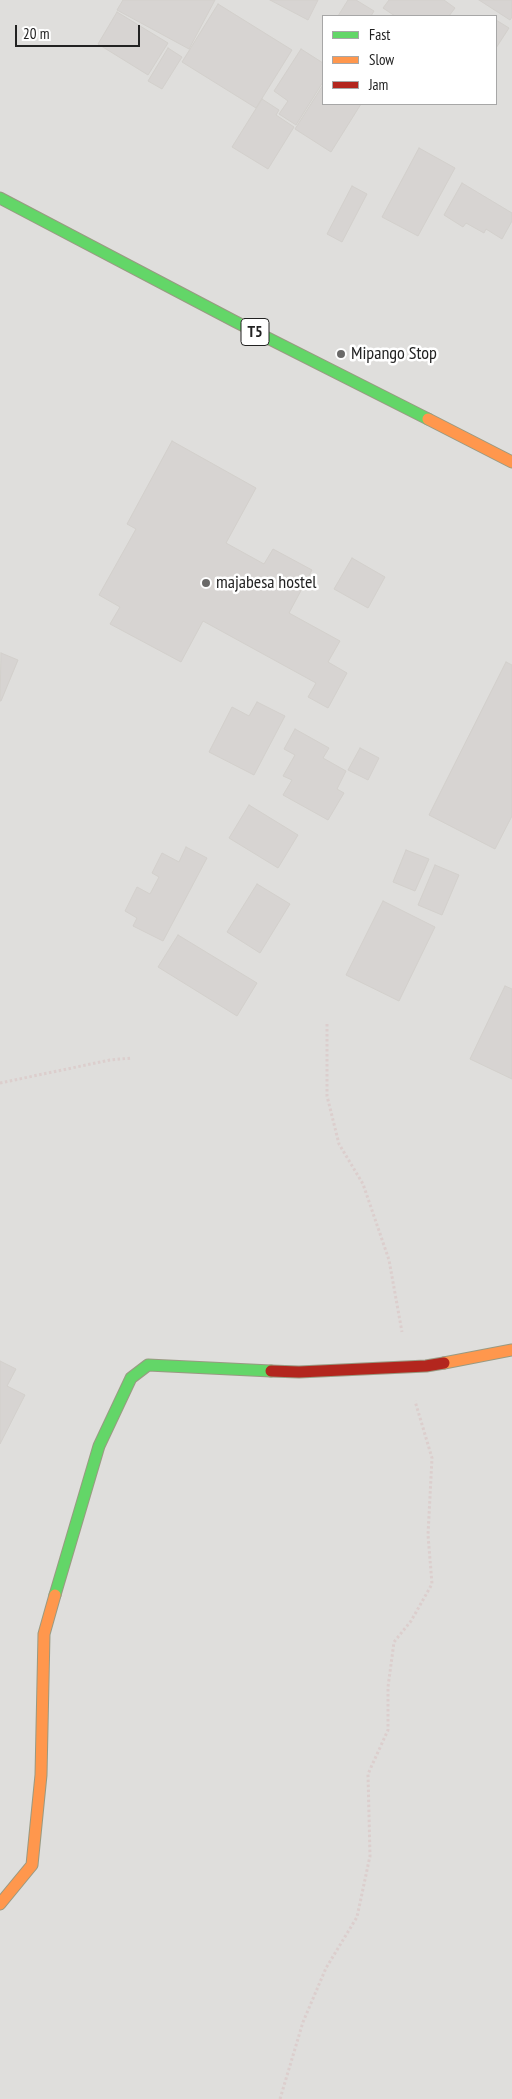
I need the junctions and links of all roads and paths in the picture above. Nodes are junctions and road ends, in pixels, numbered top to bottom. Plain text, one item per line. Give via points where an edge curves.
1 (0, 198) edge
2 (512, 462) edge
3 (327, 1024) dead end
4 (132, 1058) dead end
5 (0, 1083) edge
6 (512, 1350) edge
7 (405, 1367) junction
8 (0, 1904) edge
9 (280, 2099) edge

1 - 2 main road, T5
3 - 7 path via 327,1096 339,1144 363,1184 389,1260 402,1326
4 - 5 path
6 - 7 main road
7 - 8 main road via 299,1372 148,1365 131,1378 99,1446 72,1529 44,1634 41,1775 32,1865
7 - 9 path via 432,1458 428,1535 432,1584 411,1621 394,1642 388,1687 388,1730 368,1774 370,1856 357,1917 326,1968 303,2022

